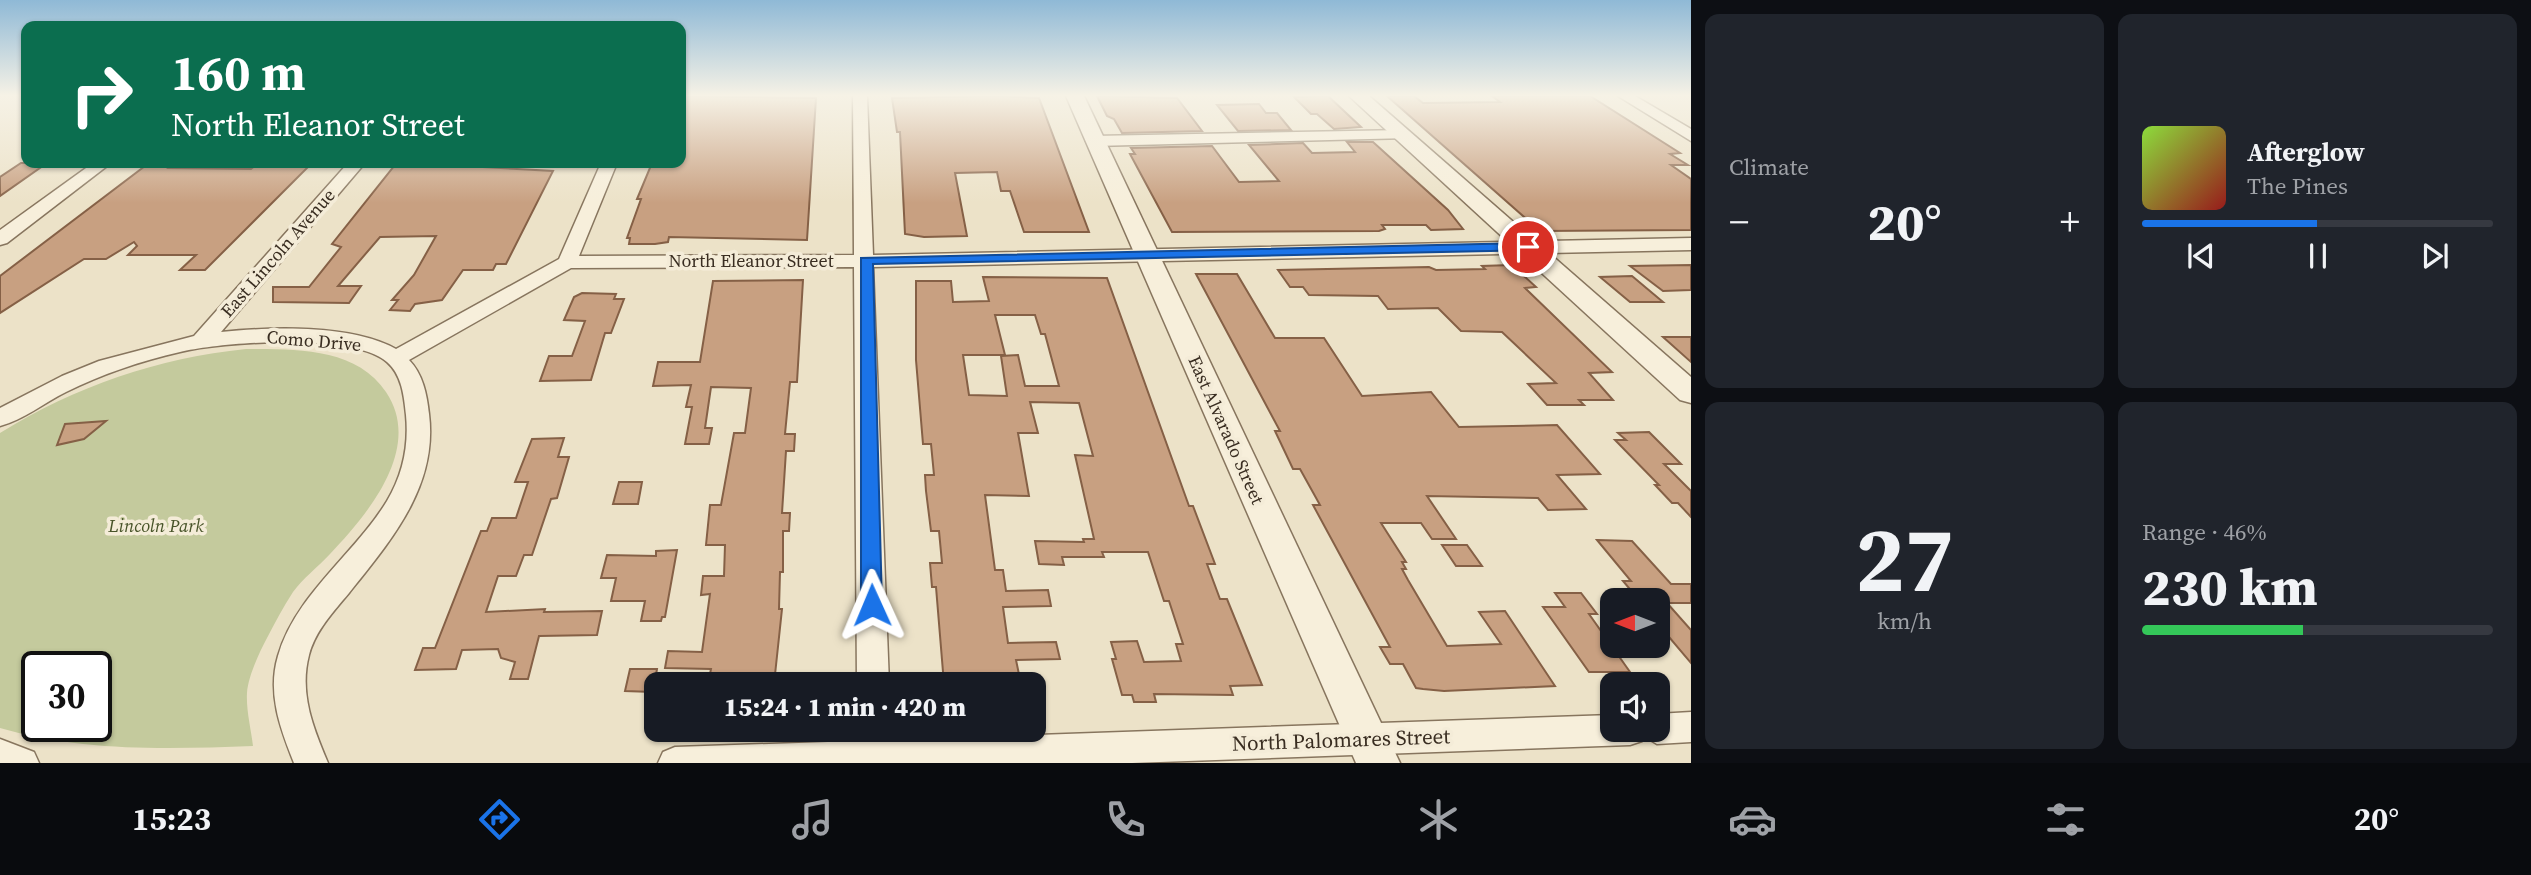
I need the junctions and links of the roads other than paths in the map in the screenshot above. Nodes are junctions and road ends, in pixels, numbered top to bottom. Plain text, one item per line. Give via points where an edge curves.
1 (861, 132) edge
2 (1090, 132) edge
3 (1400, 132) edge
4 (1404, 135) junction
5 (1094, 141) junction
6 (96, 168) edge
7 (353, 168) edge
8 (607, 168) edge
9 (0, 239) edge
10 (1691, 244) edge
11 (1528, 247) junction
12 (1146, 253) junction
13 (866, 261) junction
14 (567, 262) junction
15 (199, 344) junction
16 (398, 357) junction
17 (1691, 393) edge
18 (0, 418) edge
19 (873, 672) edge
20 (1691, 727) edge
21 (1670, 728) edge
22 (1600, 732) edge
23 (874, 750) edge
24 (1373, 751) edge
25 (0, 755) edge
26 (22, 763) edge
27 (311, 763) edge
28 (675, 763) edge

1 - 13 street
2 - 5 street, East Alvarado Street
3 - 4 street
4 - 5 street
4 - 11 street
5 - 12 street, East Alvarado Street
6 - 9 street
7 - 15 street, East Lincoln Avenue
8 - 14 street
10 - 11 street, North Eleanor Street
11 - 12 street, North Eleanor Street
11 - 17 street
12 - 13 street, North Eleanor Street
12 - 24 street, East Alvarado Street
13 - 14 street, North Eleanor Street
13 - 19 street
14 - 16 street
15 - 16 street, Como Drive via 241,337 297,337 366,345
15 - 18 street, Como Drive via 117,361 72,378
16 - 27 street via 415,387 419,454 386,526 316,611 293,653 287,691
20 - 21 street
22 - 24 street, North Palomares Street
23 - 24 street, North Palomares Street
23 - 28 street, North Palomares Street
25 - 26 street

